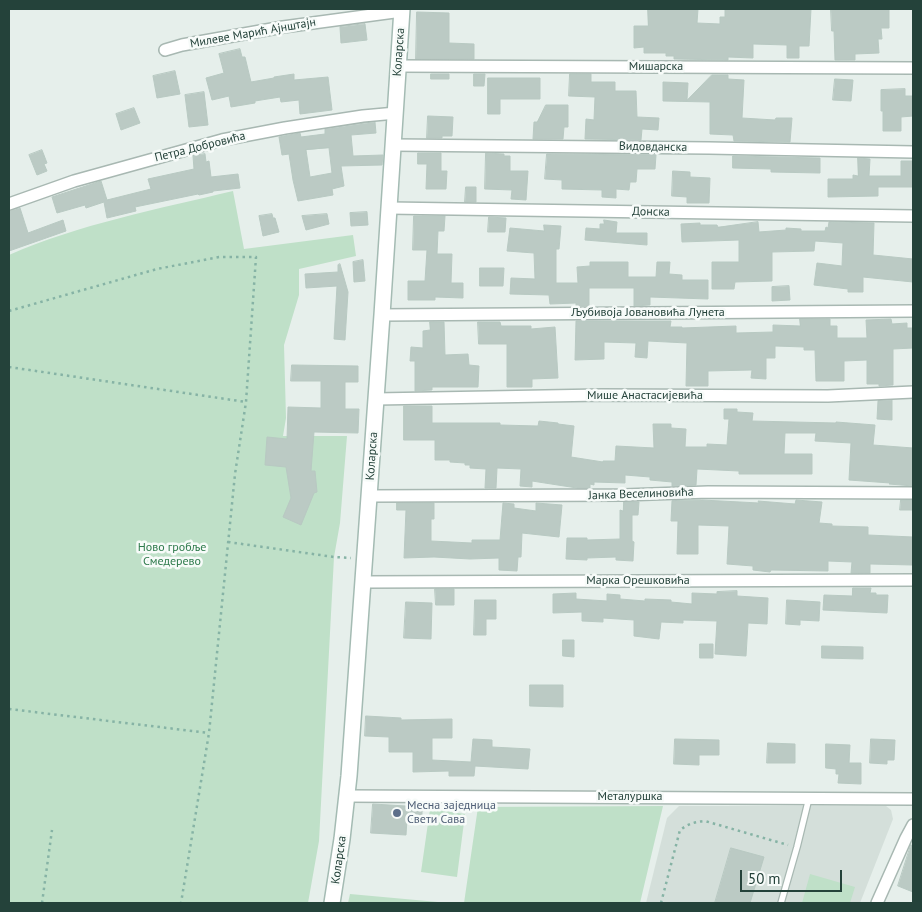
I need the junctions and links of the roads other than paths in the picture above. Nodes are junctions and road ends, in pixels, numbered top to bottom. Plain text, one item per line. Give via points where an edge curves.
1 (402, 10) edge
2 (165, 50) dead end
3 (398, 66) junction
4 (913, 68) edge
5 (396, 113) junction
6 (394, 145) junction
7 (913, 152) edge
8 (9, 204) edge
9 (389, 208) junction
10 (913, 216) edge
11 (913, 311) edge
12 (382, 314) junction
13 (913, 392) edge
14 (376, 399) junction
15 (913, 493) edge
16 (369, 496) junction
17 (913, 580) edge
18 (364, 582) junction
19 (347, 796) junction
20 (809, 798) junction
21 (913, 799) edge
22 (913, 826) edge
23 (332, 903) edge
24 (782, 903) edge
25 (877, 903) edge

1 - 2 street, Милеве Марић Ајнштајн via 283,27
1 - 3 main road, Коларска
3 - 4 street, Мишарска
3 - 5 main road, Коларска
5 - 6 main road, Коларска
5 - 8 street, Петра Добровића via 319,122 222,140 74,181
6 - 7 street, Видовданска
6 - 9 main road, Коларска
9 - 10 street, Донска
9 - 12 main road, Коларска
11 - 12 street, Љубивоја Јовановића Лунета
12 - 14 main road, Коларска
13 - 14 street, Мише Анастасијевића via 828,396
14 - 16 main road, Коларска
15 - 16 street, Јанка Веселиновића
16 - 18 main road, Коларска
17 - 18 street, Марка Орешковића
18 - 19 main road, Коларска
19 - 20 street, Металуршка
19 - 23 main road, Коларска
20 - 21 street, Металуршка
20 - 24 lane
22 - 25 street

